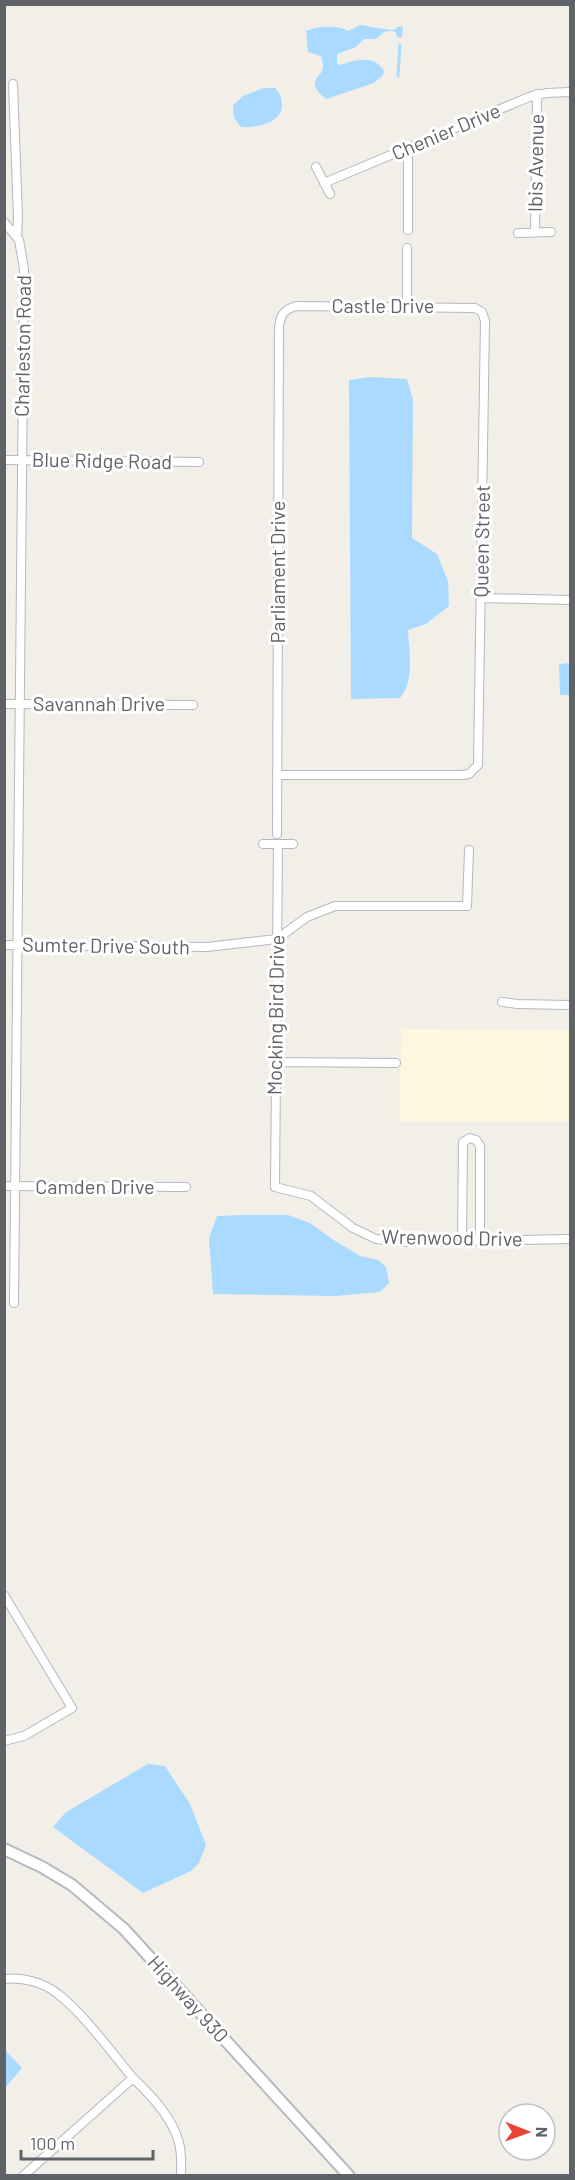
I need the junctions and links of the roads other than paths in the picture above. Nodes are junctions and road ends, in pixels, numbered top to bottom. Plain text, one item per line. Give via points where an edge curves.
1 (13, 84) dead end
2 (570, 92) edge
3 (537, 94) junction
4 (408, 147) junction
5 (316, 167) dead end
6 (324, 183) junction
7 (330, 194) dead end
8 (4, 222) edge
9 (408, 230) dead end
10 (535, 232) junction
11 (551, 232) dead end
12 (518, 233) dead end
13 (17, 236) junction
14 (407, 248) dead end
15 (407, 306) junction
16 (284, 312) joint
17 (482, 312) joint
18 (4, 460) edge
19 (21, 460) junction
20 (199, 462) dead end
21 (481, 598) junction
22 (570, 600) edge
23 (4, 704) edge
24 (19, 704) junction
25 (194, 705) dead end
26 (278, 775) junction
27 (277, 834) dead end
28 (263, 844) dead end
29 (278, 844) junction
30 (293, 844) dead end
31 (469, 850) dead end
32 (277, 939) junction
33 (4, 945) edge
34 (16, 946) junction
35 (502, 1002) dead end
36 (570, 1005) edge
37 (275, 1062) junction
38 (396, 1063) dead end
39 (4, 1186) edge
40 (14, 1186) junction
41 (186, 1187) dead end
42 (275, 1187) joint
43 (480, 1239) junction
44 (570, 1239) edge
45 (462, 1240) junction
46 (14, 1303) dead end
47 (4, 1595) edge
48 (4, 1741) edge
49 (4, 1849) edge
50 (4, 1978) edge
51 (133, 2078) junction
52 (23, 2175) edge
53 (181, 2175) edge
54 (349, 2175) edge

1 - 13 street, Charleston Road
2 - 3 street, Chenier Drive
3 - 4 street, Chenier Drive
3 - 10 street, Ibis Avenue
4 - 6 street, Chenier Drive
4 - 9 street
5 - 6 street
6 - 7 street
8 - 13 street
10 - 11 street
10 - 12 street
13 - 19 street, Charleston Road via 24,269
14 - 15 street
15 - 16 street, Castle Drive via 296,306
15 - 17 street, Castle Drive via 467,306
16 - 26 street, Parliament Drive via 279,328
17 - 21 street, Queen Street via 485,321
18 - 19 street, Blue Ridge Road
19 - 20 street, Blue Ridge Road
19 - 24 street, Charleston Road
21 - 22 street
21 - 26 street, Queen Street via 476,770 463,775
23 - 24 street, Savannah Drive
24 - 25 street, Savannah Drive
24 - 34 street, Charleston Road
26 - 27 street, Parliament Drive
28 - 29 street
29 - 30 street
29 - 32 street, Mocking Bird Drive
31 - 32 street via 467,906 335,906 308,916
32 - 34 street, Sumter Drive South via 207,947
32 - 37 street, Mocking Bird Drive
33 - 34 street, Sumter Drive South
34 - 40 street, Charleston Road
35 - 36 street
37 - 38 street
37 - 42 street, Mocking Bird Drive
39 - 40 street, Camden Drive
40 - 41 street, Camden Drive
40 - 46 street, Charleston Road
42 - 45 street, Wrenwood Drive via 311,1196 353,1228 376,1239
43 - 44 street, Wrenwood Drive
43 - 45 street, Wrenwood Drive
43 - 45 street via 480,1146 470,1138 463,1142
47 - 48 street via 72,1708 24,1736
49 - 54 street, Highway 930 via 72,1885 124,1929
50 - 51 street via 37,1982 58,1994
51 - 52 street
51 - 53 street via 169,2121 179,2143

